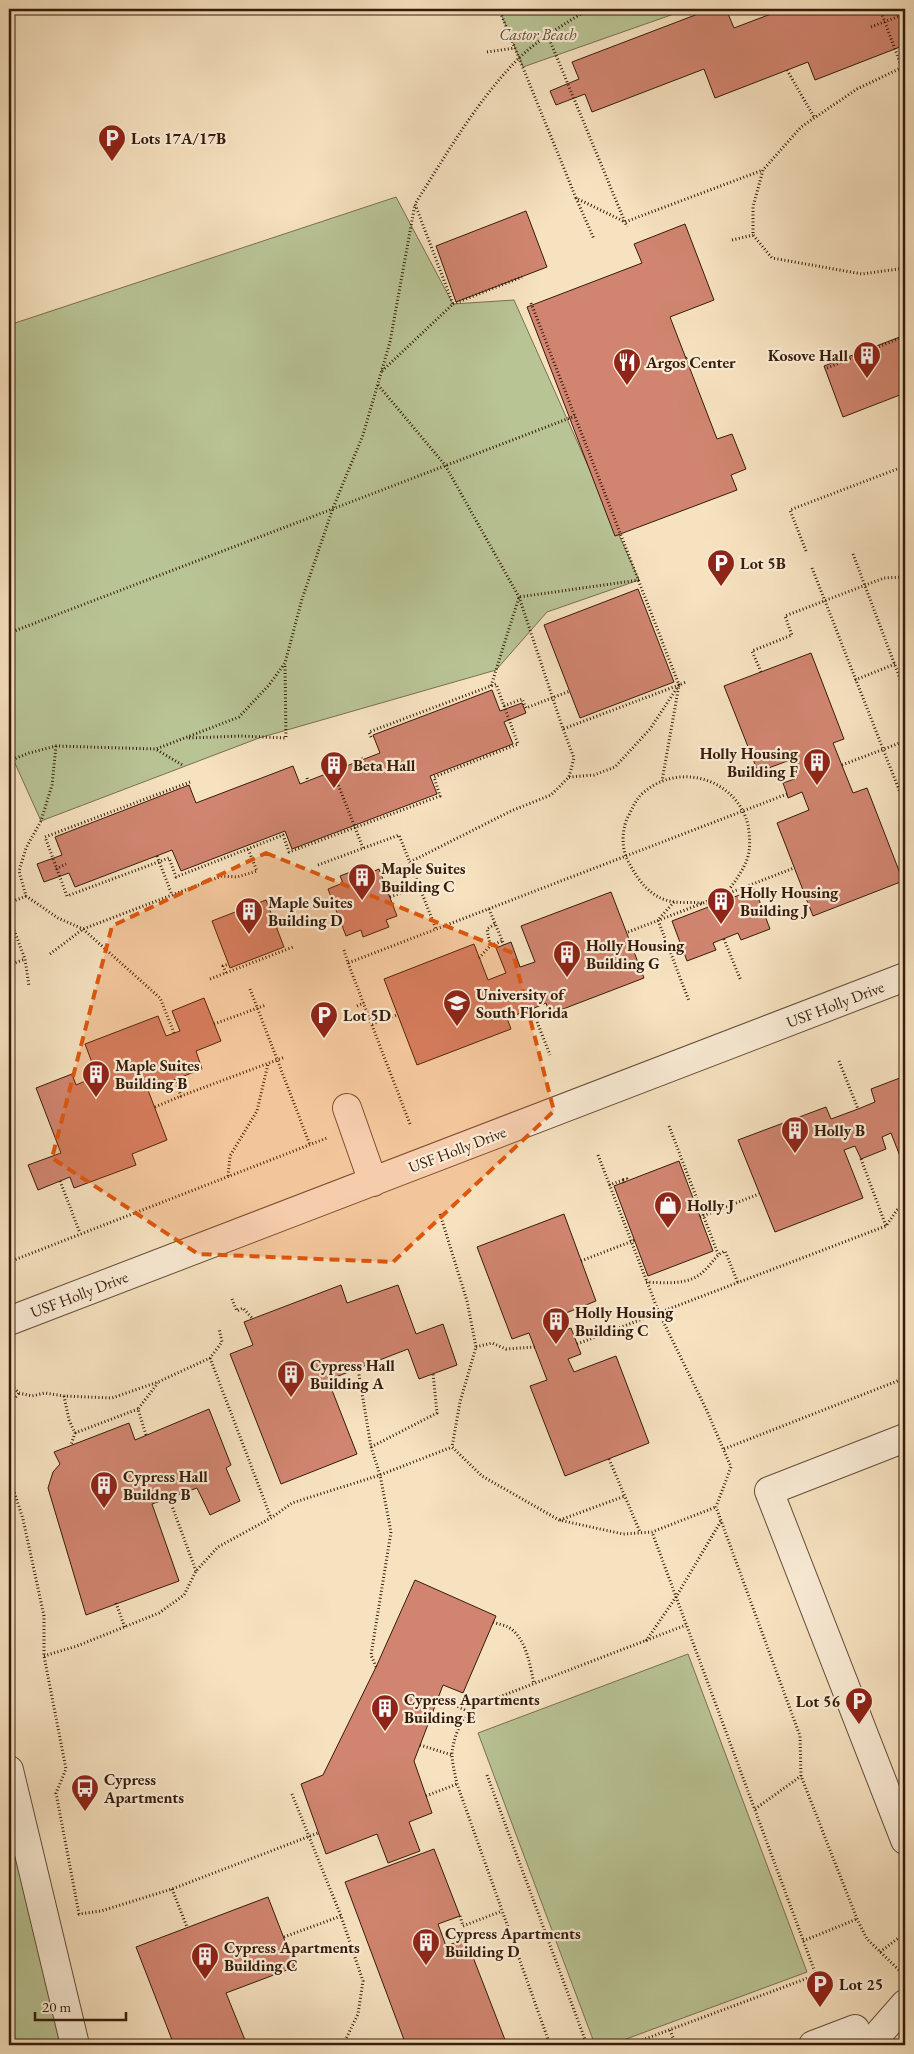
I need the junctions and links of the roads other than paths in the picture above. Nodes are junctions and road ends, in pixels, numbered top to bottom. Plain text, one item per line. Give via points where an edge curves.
1 (905, 977) edge
2 (347, 1108) dead end
3 (373, 1182) junction
4 (9, 1321) edge
5 (905, 1438) edge
6 (9, 1770) edge
7 (905, 1840) edge
8 (905, 2004) edge
9 (75, 2045) edge
10 (813, 2045) edge
11 (861, 2045) edge
12 (868, 2045) edge

1 - 3 street, USF Holly Drive
2 - 3 street
3 - 4 street, USF Holly Drive
5 - 7 street via 769,1491
6 - 9 street
8 - 12 street
10 - 11 street via 854,2029

